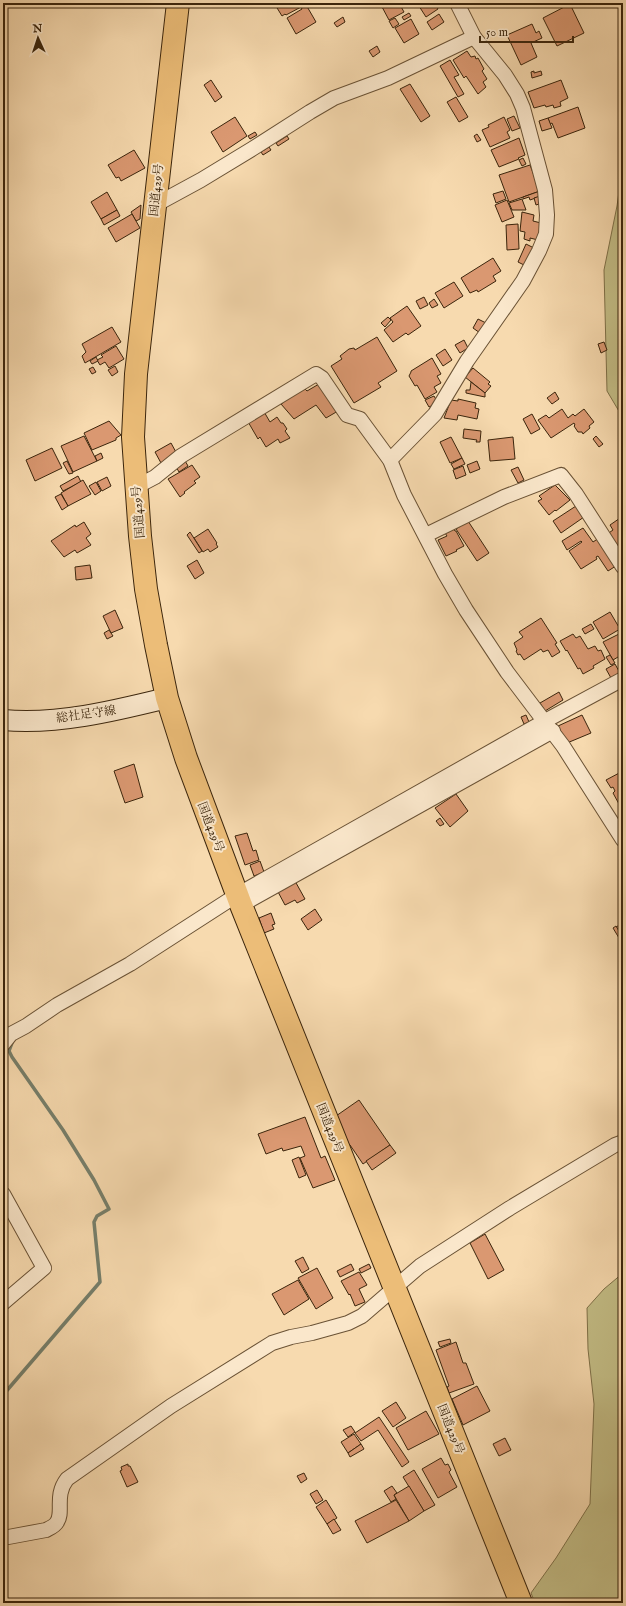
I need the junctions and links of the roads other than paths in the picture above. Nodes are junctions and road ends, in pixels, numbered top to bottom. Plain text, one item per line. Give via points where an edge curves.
1 (178, 3) edge
2 (457, 3) edge
3 (474, 37) junction
4 (155, 205) junction
5 (390, 460) junction
6 (136, 487) junction
7 (426, 535) junction
8 (623, 567) edge
9 (623, 679) edge
10 (167, 698) junction
11 (3, 720) edge
12 (549, 726) junction
13 (623, 840) edge
14 (239, 900) junction
15 (3, 1044) edge
16 (623, 1142) edge
17 (3, 1194) edge
18 (394, 1288) junction
19 (3, 1302) edge
20 (3, 1538) edge
21 (521, 1603) edge

1 - 4 highway, 国道429号
2 - 3 street
3 - 4 street via 388,78 334,98
3 - 5 street via 505,75 523,108 545,190 546,234 523,281 467,361 435,414
4 - 6 highway, 国道429号 via 136,374 133,437
5 - 6 street via 360,419 347,415 322,378 316,374
5 - 7 street via 404,495
6 - 10 highway, 国道429号 via 146,589
7 - 8 street via 504,497 561,475
7 - 12 street via 445,574 474,621 507,672
9 - 12 street
10 - 11 main road, 総社足守線 via 66,719
10 - 14 highway, 国道429号 via 186,758
12 - 13 street
12 - 14 street
14 - 15 street via 57,1005 11,1034
14 - 18 highway, 国道429号
16 - 18 street via 571,1170 510,1208 420,1266
17 - 19 street via 44,1268
18 - 20 street via 362,1316 341,1325 272,1343 171,1406 67,1479 59,1495 59,1518 52,1527
18 - 21 highway, 国道429号

